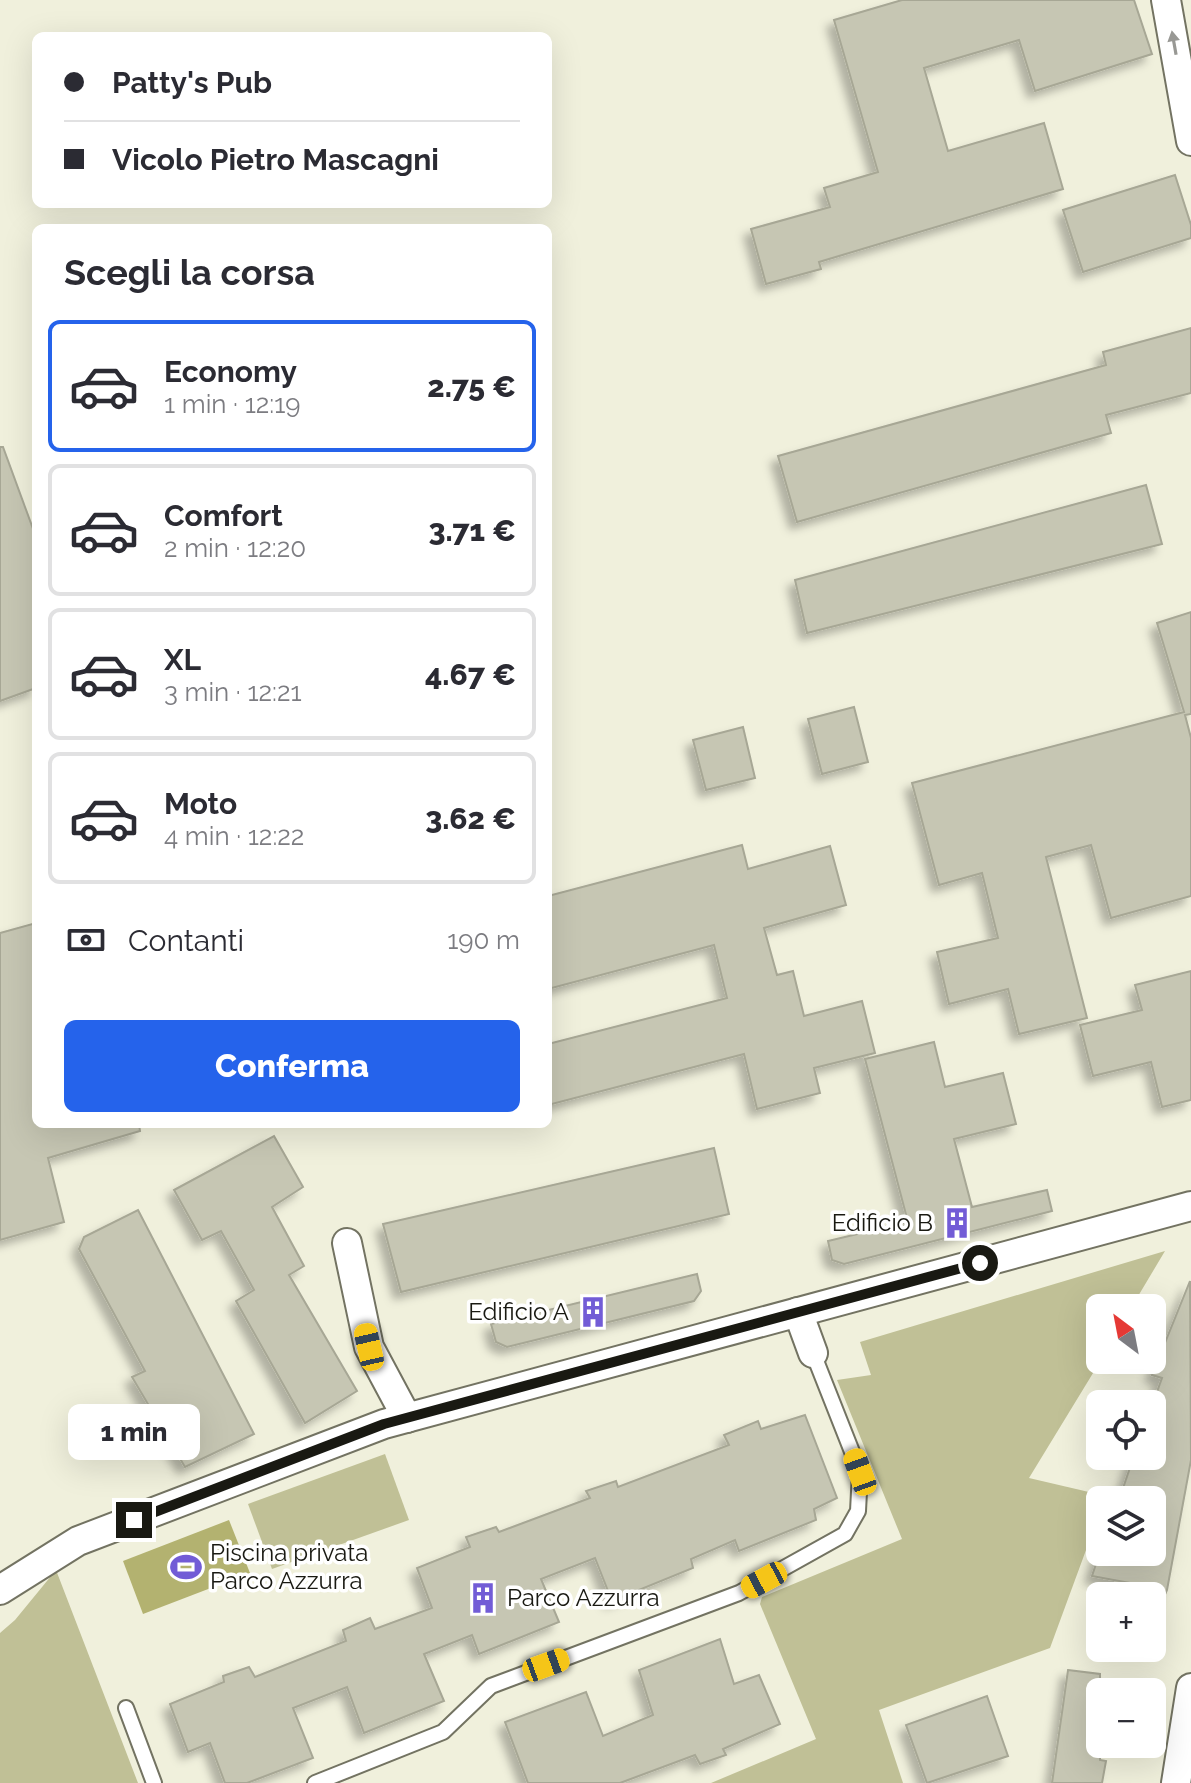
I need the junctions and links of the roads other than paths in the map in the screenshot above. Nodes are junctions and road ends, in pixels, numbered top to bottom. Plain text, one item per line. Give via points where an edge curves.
1 (1166, 0) edge
2 (1191, 141) edge
3 (1191, 1206) edge
4 (347, 1243) dead end
5 (798, 1312) junction
6 (813, 1353) joint
7 (407, 1418) junction
8 (0, 1590) edge
9 (1190, 1702) edge
10 (126, 1708) dead end
11 (154, 1783) edge
12 (315, 1783) edge
13 (1176, 1783) edge

2 -> 1 street
3 - 5 street
4 - 7 street via 369,1347
5 - 6 street
5 - 7 street
6 - 12 lane via 860,1472 858,1511 845,1534 739,1593 491,1686 443,1732
7 - 8 street via 78,1541
9 - 13 street
10 - 11 lane

